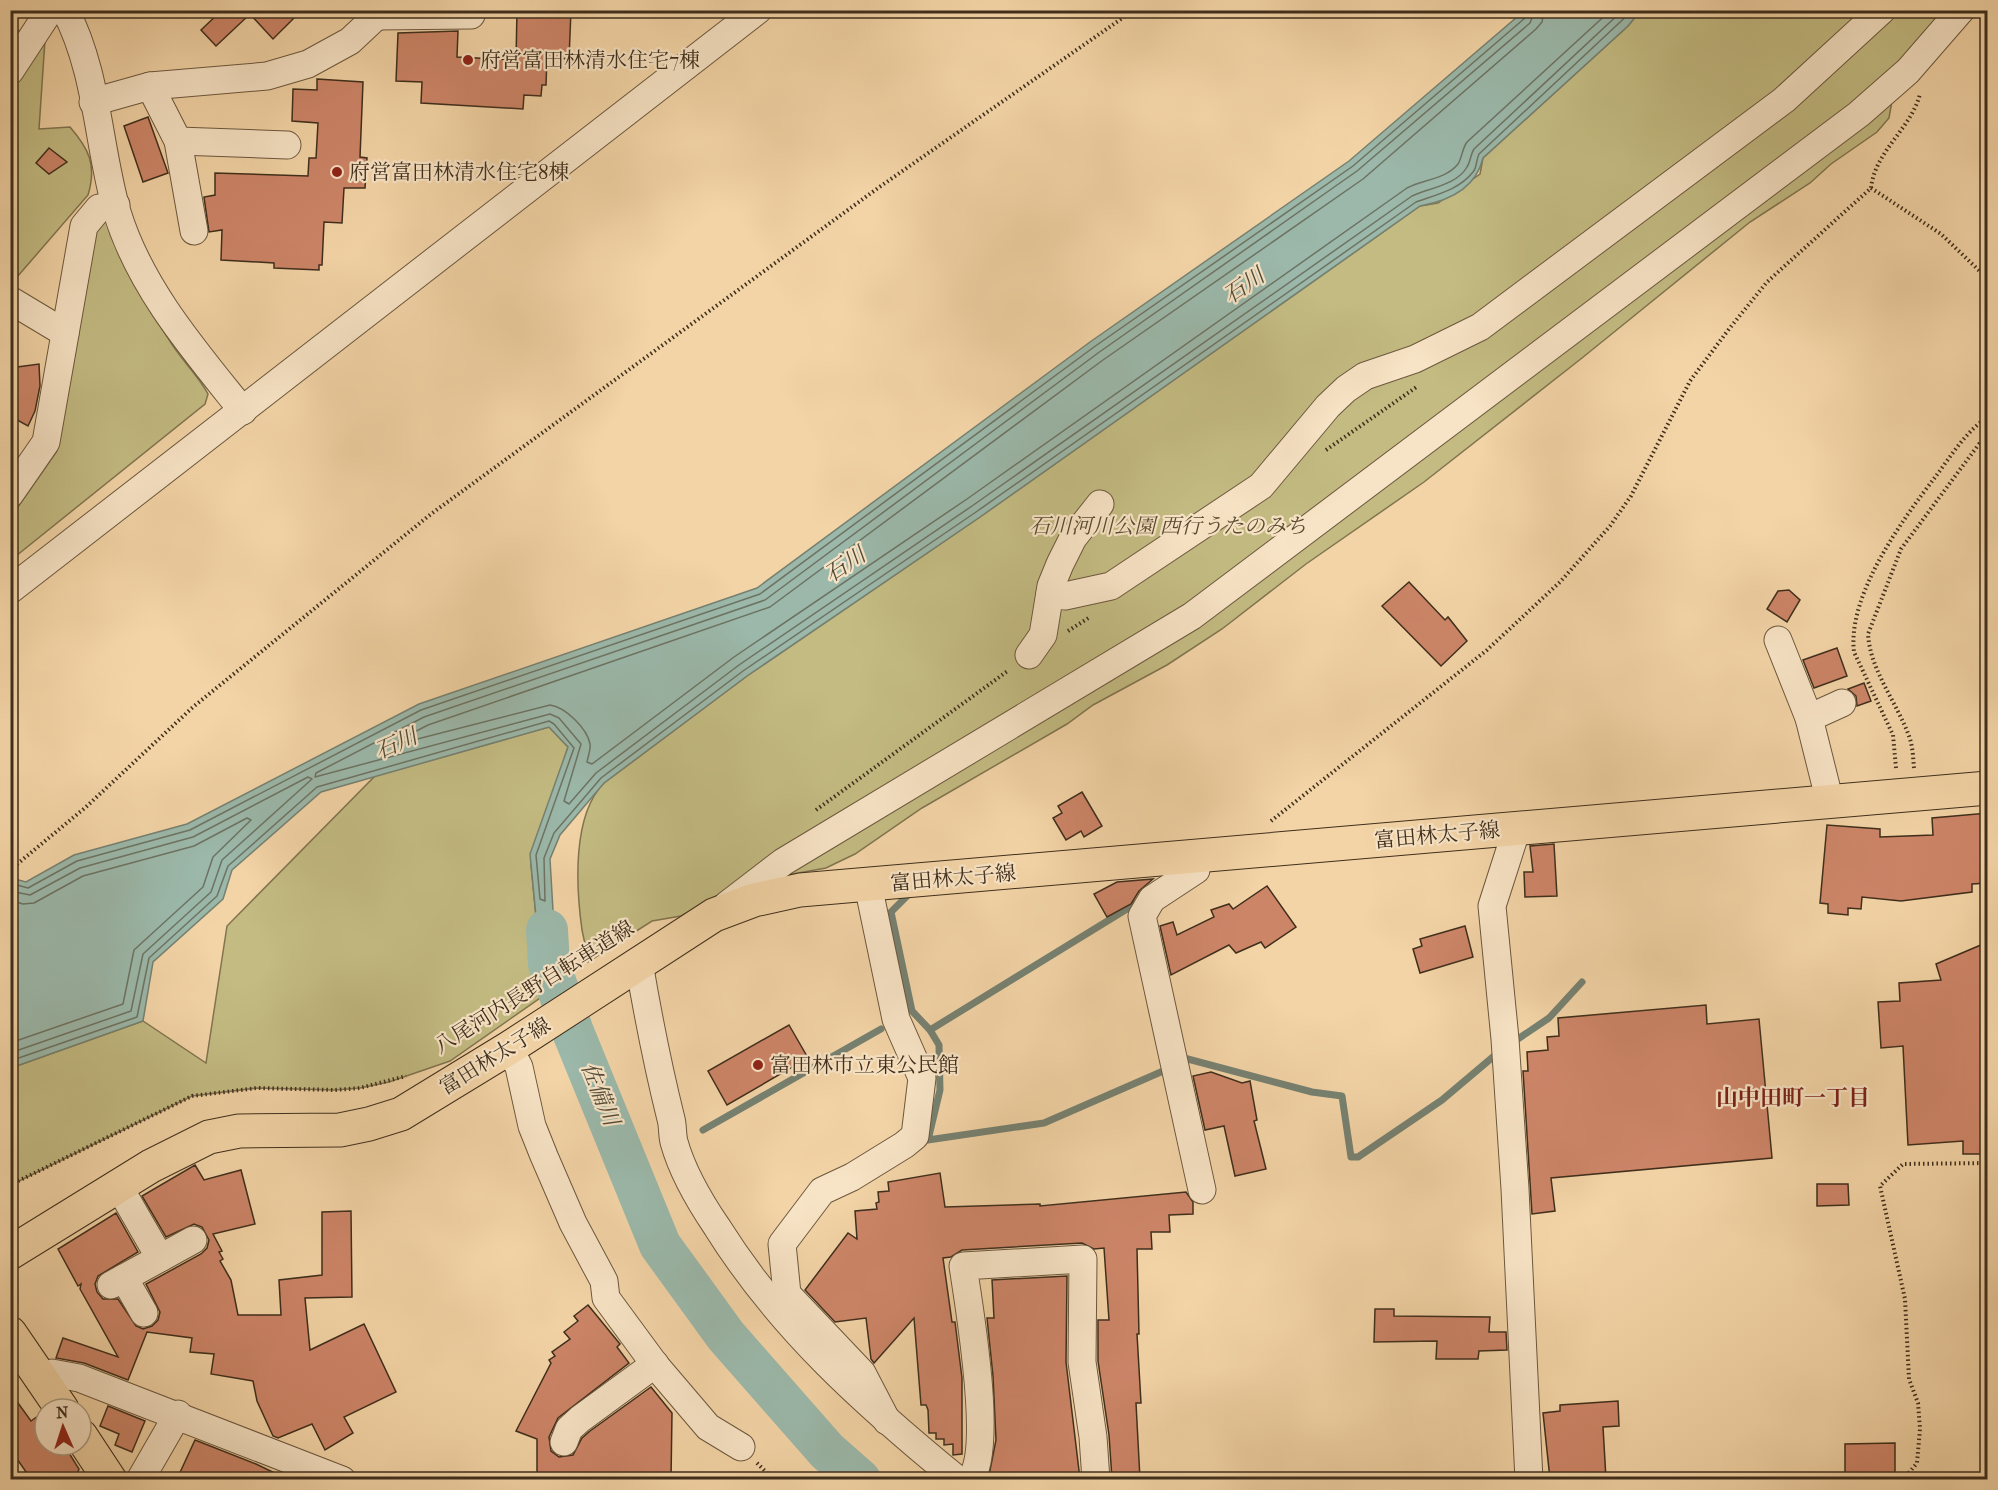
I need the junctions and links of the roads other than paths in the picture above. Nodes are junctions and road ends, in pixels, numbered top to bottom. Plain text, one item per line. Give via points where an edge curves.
1 (50, 10) edge
2 (65, 10) edge
3 (471, 10) edge
4 (758, 10) edge
5 (1881, 10) edge
6 (1961, 10) edge
7 (381, 13) edge
8 (10, 71) edge
9 (150, 86) junction
10 (93, 102) junction
11 (178, 141) junction
12 (287, 145) dead end
13 (116, 205) junction
14 (194, 231) dead end
15 (10, 300) edge
16 (65, 333) junction
17 (243, 411) junction
18 (10, 494) edge
19 (1100, 504) dead end
20 (10, 590) edge
21 (1050, 594) junction
22 (1778, 640) dead end
23 (1029, 655) dead end
24 (1842, 703) dead end
25 (1809, 718) junction
26 (1988, 788) edge
27 (1830, 802) junction
28 (1517, 828) junction
29 (1197, 856) junction
30 (868, 885) junction
31 (714, 915) junction
32 (636, 965) junction
33 (517, 1043) junction
34 (118, 1185) junction
35 (1202, 1190) dead end
36 (193, 1240) dead end
37 (10, 1252) edge
38 (160, 1258) junction
39 (144, 1312) dead end
40 (10, 1333) edge
41 (655, 1364) junction
42 (41, 1380) junction
43 (53, 1397) edge
44 (178, 1414) junction
45 (887, 1421) junction
46 (564, 1442) dead end
47 (741, 1447) dead end
48 (93, 1454) edge
49 (110, 1479) edge
50 (140, 1479) edge
51 (342, 1479) edge
52 (958, 1479) edge
53 (970, 1479) edge
54 (1096, 1479) edge
55 (1529, 1479) edge

1 - 8 street
2 - 10 street via 80,43
3 - 7 street via 471,15
4 - 17 street
5 - 21 street via 1784,100 1480,327 1416,359 1365,376 1346,388 1261,486 1111,586 1065,596
6 - 31 street via 1908,71 1850,121 1192,616 783,862
7 - 9 street via 350,41 308,64 267,76
9 - 10 street
9 - 11 street
10 - 13 street
11 - 12 street
11 - 14 street
13 - 16 street via 99,208 84,226
13 - 17 street via 136,259 169,315
15 - 16 street
16 - 18 street via 46,442
17 - 20 street
19 - 21 street via 1073,538
21 - 23 street via 1043,635
22 - 25 street
24 - 25 street
25 - 27 street
26 - 27 main road, 富田林太子線
27 - 28 main road, 富田林太子線
28 - 29 main road, 富田林太子線
28 - 55 street via 1492,906 1515,1189
29 - 30 main road, 富田林太子線
29 - 35 street via 1196,870 1152,899 1142,916
30 - 31 main road, 富田林太子線 via 773,895
30 - 45 street via 896,1019 922,1078 915,1136 852,1178 822,1191 782,1244 787,1294 862,1372
31 - 32 main road, 富田林太子線
32 - 33 main road, 富田林太子線
32 - 45 street via 674,1142 700,1200 773,1307 815,1354
33 - 34 main road, 富田林太子線 via 401,1114 340,1130 239,1131 209,1137
33 - 41 street via 532,1126 573,1223 604,1281 606,1298
34 - 37 main road, 富田林太子線
34 - 38 street
36 - 38 street
38 - 39 street via 117,1282
40 - 42 main road
41 - 46 street via 576,1406
41 - 47 street via 708,1427
42 - 43 main road
42 - 44 street via 52,1373 63,1373
44 - 50 street
44 - 51 street
45 - 52 street
48 - 49 main road
53 - 54 street via 978,1459 980,1412 963,1266 1083,1259 1082,1362 1094,1437

